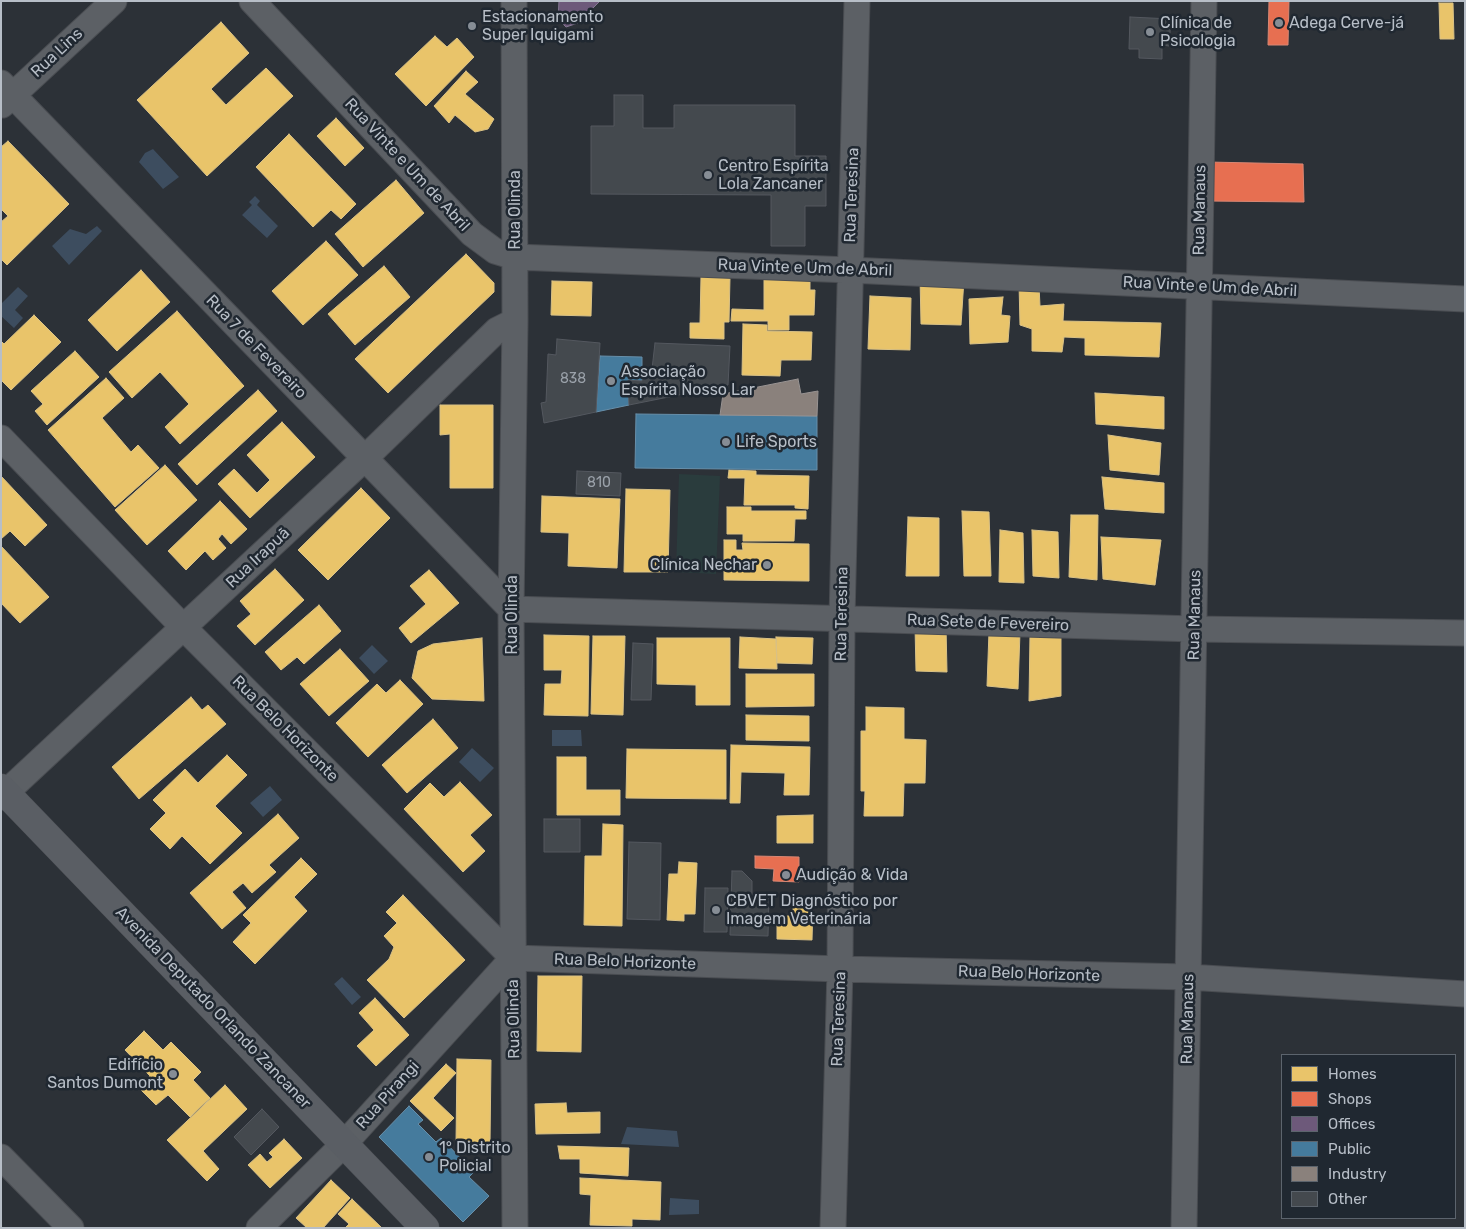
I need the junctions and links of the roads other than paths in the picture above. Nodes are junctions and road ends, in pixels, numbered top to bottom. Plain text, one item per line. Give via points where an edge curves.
1 (114, 1) edge
2 (252, 1) edge
3 (514, 1) edge
4 (857, 1) edge
5 (1204, 1) edge
6 (5, 94) edge
7 (515, 257) junction
8 (850, 270) junction
9 (1198, 286) junction
10 (1465, 299) edge
11 (515, 321) junction
12 (1, 438) edge
13 (364, 459) junction
14 (511, 610) junction
15 (842, 618) junction
16 (184, 628) junction
17 (1195, 629) junction
18 (1465, 633) edge
19 (3, 793) edge
20 (513, 958) junction
21 (840, 969) junction
22 (1188, 977) junction
23 (1465, 994) edge
24 (344, 1144) junction
25 (1, 1158) edge
26 (71, 1228) edge
27 (258, 1228) edge
28 (425, 1228) edge
29 (515, 1228) edge
30 (832, 1228) edge
31 (1184, 1228) edge

1 - 6 street, Rua Lins
2 - 7 street, Rua Vinte e Um de Abril via 472,234 495,251
3 - 7 street, Rua Olinda
4 - 8 street, Rua Teresina
5 - 9 street, Rua Manaus
6 - 13 street, Rua 7 de Fevereiro
7 - 8 street, Rua Vinte e Um de Abril
7 - 11 street, Rua Olinda
8 - 9 street, Rua Vinte e Um de Abril
8 - 15 street, Rua Teresina
9 - 10 street, Rua Vinte e Um de Abril
9 - 17 street, Rua Manaus
11 - 13 street, Rua Irapuã via 497,330
11 - 14 street, Rua Olinda
12 - 16 street, Rua Belo Horizonte
13 - 14 street, Rua 7 de Fevereiro
13 - 16 street, Rua Irapuã
14 - 15 street, Rua Sete de Fevereiro
14 - 20 street, Rua Olinda
15 - 17 street, Rua Sete de Fevereiro
15 - 21 street, Rua Teresina
16 - 19 street, Rua Irapuã
16 - 20 street, Rua Belo Horizonte
17 - 18 street, Rua Sete de Fevereiro
17 - 22 street, Rua Manaus
19 - 24 street, Avenida Deputado Orlando Zancaner
20 - 21 street, Rua Belo Horizonte
20 - 24 street, Rua Pirangi
20 - 29 street, Rua Olinda
21 - 22 street, Rua Belo Horizonte
21 - 30 street, Rua Teresina
22 - 23 street, Rua Belo Horizonte
22 - 31 street, Rua Manaus
24 - 27 street, Rua Pirangi
24 - 28 street, Avenida Deputado Orlando Zancaner
25 - 26 street

